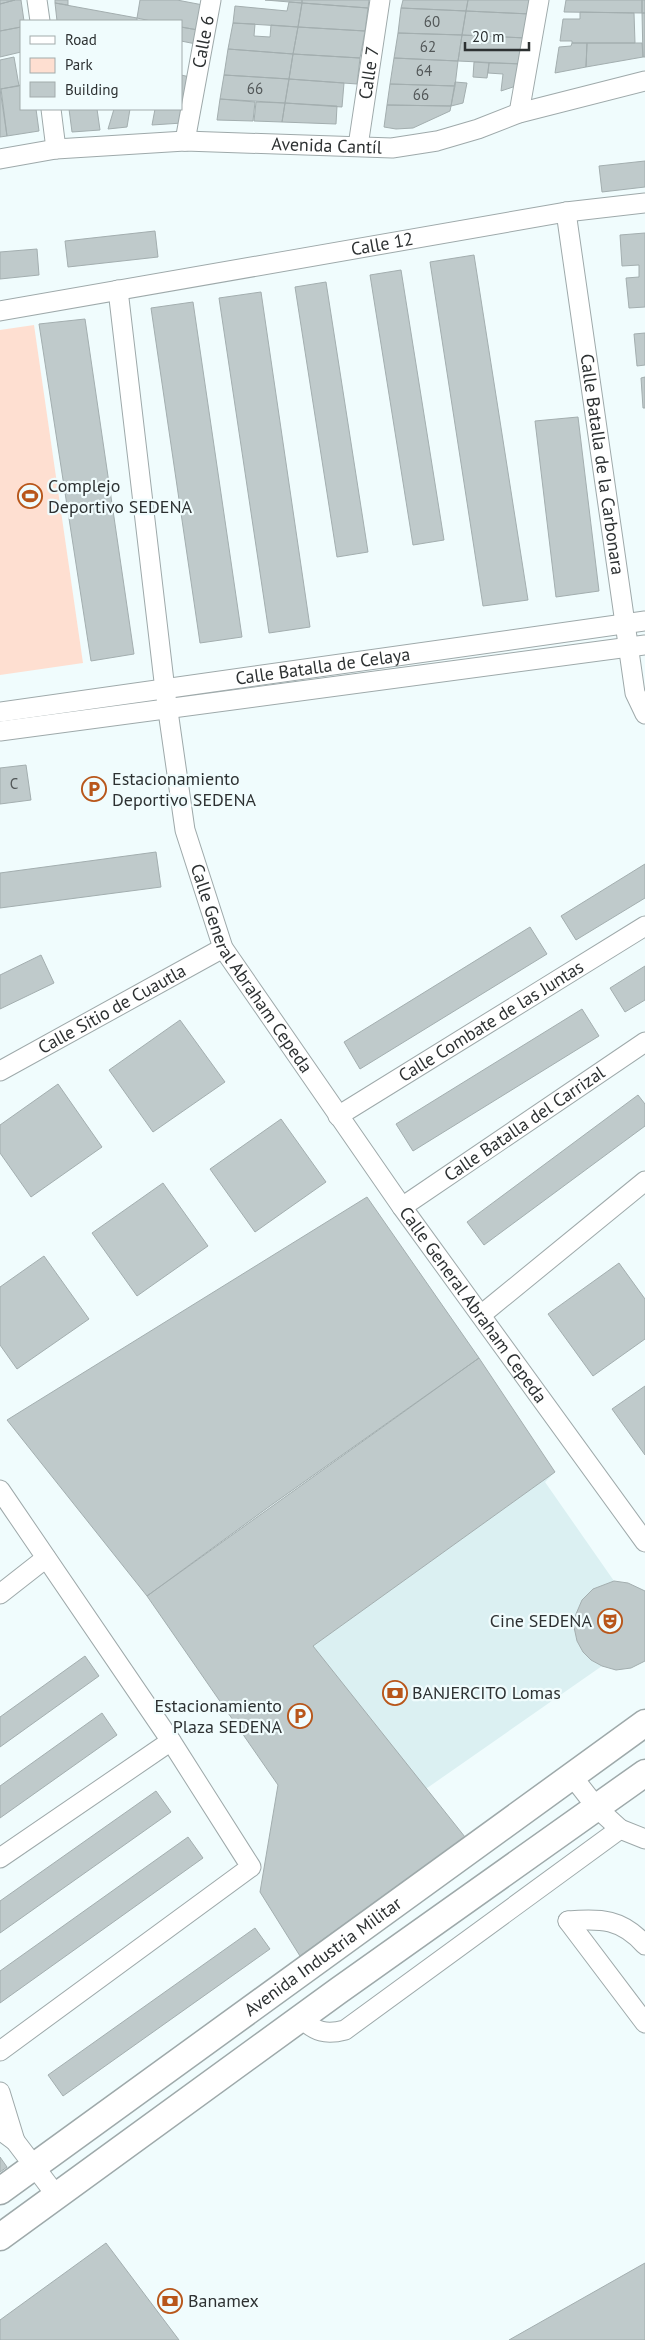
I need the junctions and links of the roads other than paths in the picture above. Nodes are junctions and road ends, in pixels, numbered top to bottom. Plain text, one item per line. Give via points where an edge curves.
1 (38, 0) edge
2 (211, 0) edge
3 (380, 0) edge
4 (539, 0) edge
5 (40, 20) edge
6 (645, 81) edge
7 (51, 110) edge
8 (519, 113) junction
9 (186, 141) junction
10 (358, 146) junction
11 (56, 149) junction
12 (0, 159) edge
13 (645, 203) edge
14 (566, 212) junction
15 (118, 290) junction
16 (0, 311) edge
17 (645, 621) edge
18 (624, 624) junction
19 (636, 646) edge
20 (166, 699) junction
21 (0, 712) edge
22 (645, 714) edge
23 (0, 730) edge
24 (645, 926) edge
25 (223, 948) junction
26 (645, 1042) edge
27 (0, 1071) edge
28 (338, 1116) junction
29 (645, 1181) edge
30 (402, 1207) junction
31 (481, 1314) junction
32 (0, 1490) edge
33 (645, 1542) edge
34 (46, 1558) junction
35 (0, 1594) edge
36 (645, 1723) edge
37 (171, 1741) junction
38 (645, 1773) edge
39 (572, 1776) junction
40 (597, 1808) junction
41 (620, 1829) junction
42 (645, 1839) edge
43 (0, 1858) edge
44 (645, 1945) edge
45 (301, 2018) junction
46 (645, 2023) edge
47 (0, 2050) edge
48 (2, 2104) edge
49 (7, 2136) edge
50 (34, 2166) junction
51 (0, 2191) edge
52 (56, 2195) junction
53 (0, 2237) edge

1 - 5 street
2 - 9 street, Calle 6
3 - 10 street, Calle 7
4 - 8 street
6 - 8 street, Avenida Cantíl
7 - 11 street
8 - 10 street, Avenida Cantíl via 437,141 392,148
9 - 10 street, Avenida Cantíl
9 - 11 street, Avenida Cantíl
11 - 12 street, Avenida Cantíl
13 - 14 street, Calle 12
14 - 15 street, Calle 12
14 - 18 street, Calle Batalla de la Carbonara
15 - 16 street, Calle 12
15 - 20 street, Calle General Abraham Cepeda
17 - 18 street, Calle Batalla de Celaya
18 - 19 street, Calle Batalla de la Carbonara
18 - 20 street, Calle Batalla de Celaya
19 - 20 street, Calle Batalla de Celaya
19 - 22 street, Calle Batalla de la Carbonara via 635,693
20 - 21 street, Calle Batalla de Celaya
20 - 23 street, Calle Batalla de Celaya
20 - 25 street, Calle General Abraham Cepeda via 185,830
24 - 28 street, Calle Combate de las Juntas
25 - 27 street, Calle Sitio de Cuautla
25 - 28 street, Calle General Abraham Cepeda
26 - 30 street, Calle Batalla del Carrizal
28 - 30 street, Calle General Abraham Cepeda
29 - 31 street
30 - 31 street, Calle General Abraham Cepeda
31 - 33 street, Calle General Abraham Cepeda
32 - 34 street
34 - 35 street
34 - 37 street
36 - 39 main road, Avenida Industria Militar
37 - 43 street
37 - 47 street via 251,1866
38 - 40 main road, Avenida Industria Militar
39 - 40 street
39 - 50 main road, Avenida Industria Militar
40 - 41 street
40 - 45 main road, Avenida Industria Militar
41 - 42 street
41 - 45 street via 345,2030 331,2034 319,2032
44 - 46 street via 634,1933 615,1923 594,1919 568,1921
45 - 52 main road, Avenida Industria Militar
48 - 49 street
49 - 50 street
50 - 51 main road, Avenida Industria Militar
50 - 52 street
52 - 53 main road, Avenida Industria Militar

